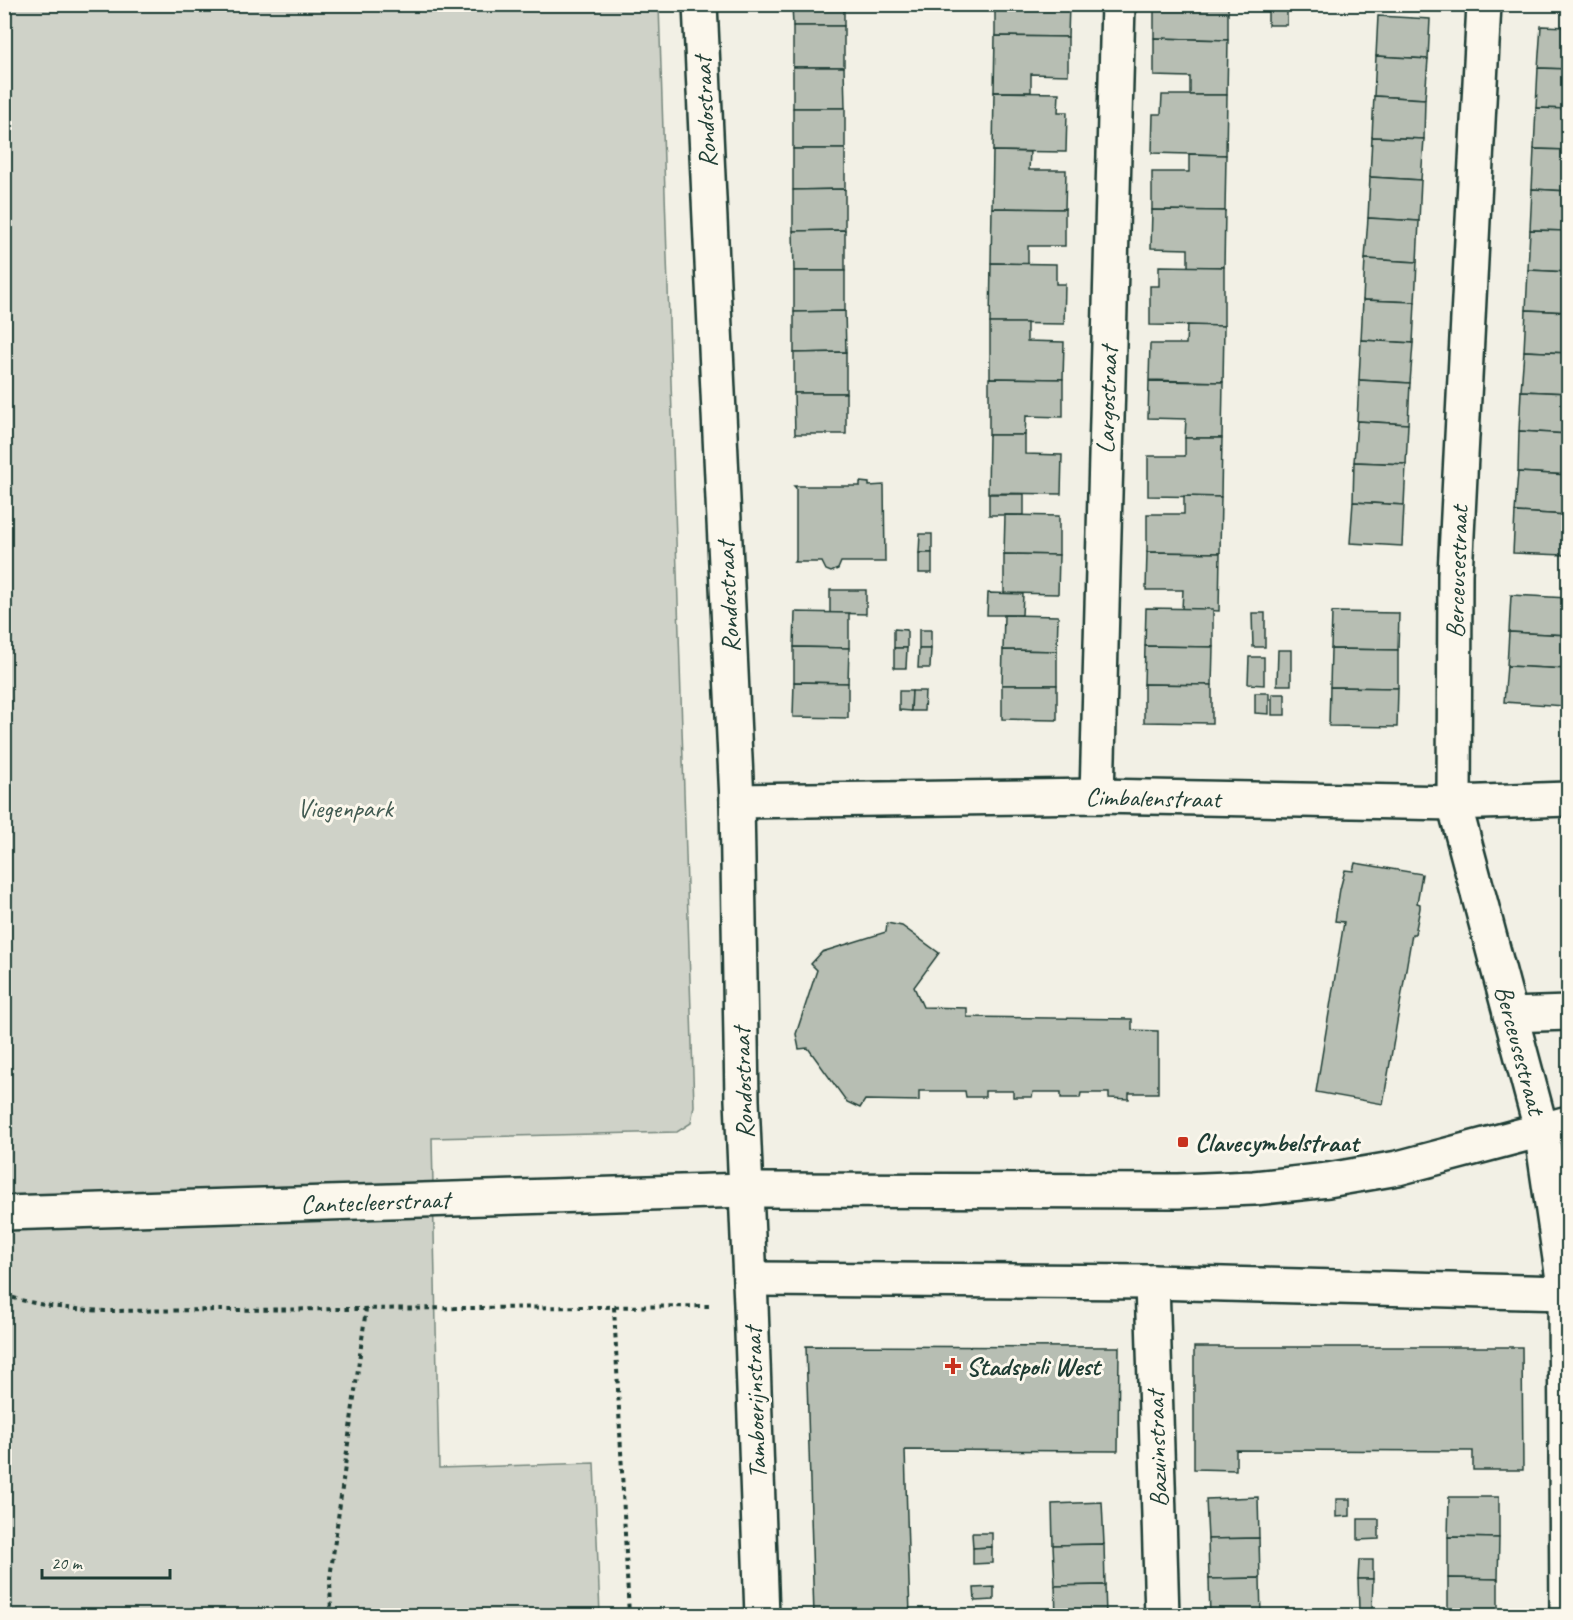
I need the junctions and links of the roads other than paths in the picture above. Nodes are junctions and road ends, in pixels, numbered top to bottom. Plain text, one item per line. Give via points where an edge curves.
1 (700, 4) edge
2 (1118, 4) edge
3 (1484, 4) edge
4 (1096, 796) junction
5 (1569, 799) edge
6 (737, 801) junction
7 (1454, 803) junction
8 (1569, 1013) edge
9 (1510, 1015) junction
10 (1555, 1126) edge
11 (746, 1190) junction
12 (4, 1213) edge
13 (1152, 1282) junction
14 (751, 1292) junction
15 (1565, 1293) junction
16 (762, 1616) edge
17 (1162, 1616) edge
18 (1567, 1616) edge

1 - 6 street, Rondostraat
2 - 4 street, Largostraat
3 - 7 street, Berceusestraat via 1455,574
4 - 6 street, Cimbalenstraat
4 - 7 street, Cimbalenstraat
5 - 7 street, Cimbalenstraat
6 - 11 street, Rondostraat
7 - 9 street, Berceusestraat
8 - 9 street
9 - 10 street, Berceusestraat
10 - 11 street via 1398,1168 1254,1188
10 - 15 street, Berceusestraat
11 - 12 street, Cantecleerstraat
11 - 14 street, Tamboerijnstraat
13 - 14 street
13 - 15 street
13 - 17 street, Bazuinstraat
14 - 16 street, Tamboerijnstraat
15 - 18 street, Berceusestraat

